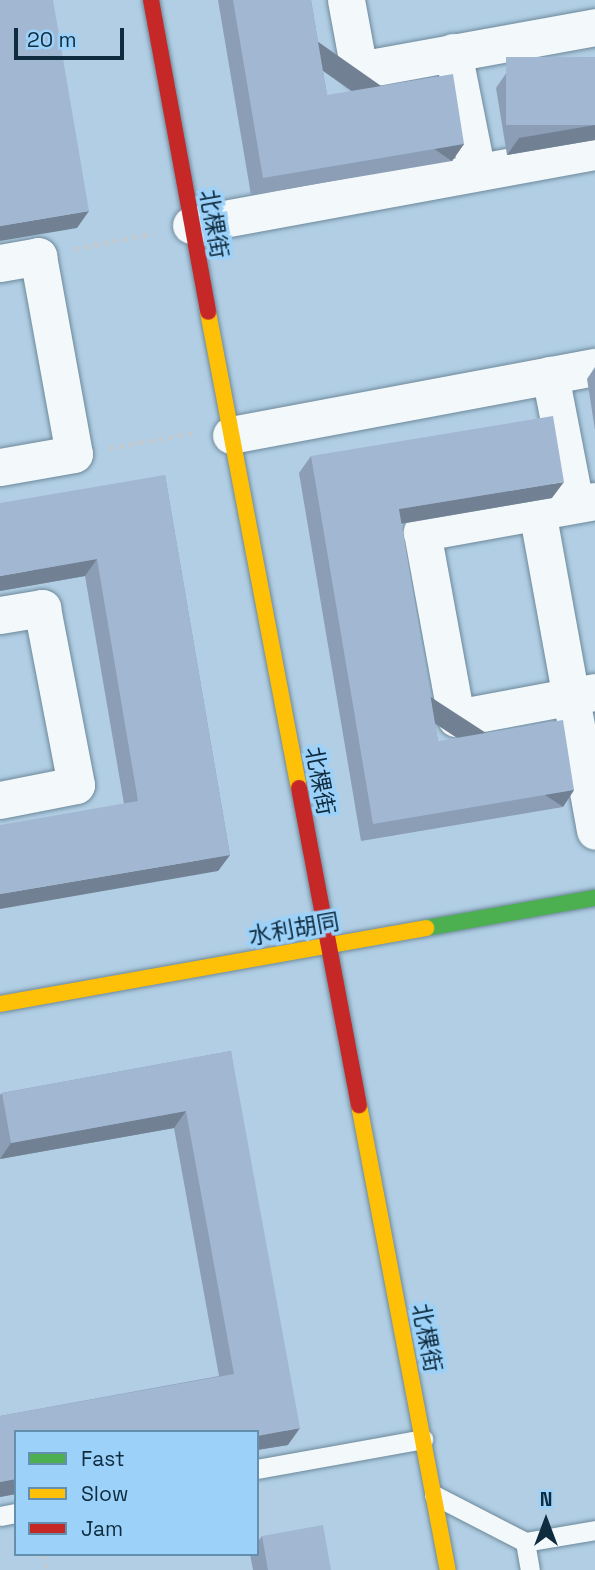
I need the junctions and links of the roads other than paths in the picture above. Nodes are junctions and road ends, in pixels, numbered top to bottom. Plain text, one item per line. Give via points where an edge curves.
1 (151, 0) edge
2 (346, 0) edge
3 (595, 26) edge
4 (453, 52) junction
5 (595, 151) edge
6 (477, 172) junction
7 (191, 225) junction
8 (0, 263) edge
9 (595, 367) edge
10 (550, 375) junction
11 (230, 431) junction
12 (0, 467) edge
13 (585, 503) edge
14 (537, 511) junction
15 (0, 615) edge
16 (582, 695) edge
17 (0, 800) edge
18 (595, 831) edge
19 (595, 898) edge
20 (329, 946) junction
21 (0, 1004) edge
22 (423, 1439) junction
23 (259, 1469) edge
24 (434, 1495) junction
25 (595, 1531) edge
26 (525, 1542) junction
27 (448, 1570) edge
28 (530, 1570) edge

1 - 7 street, 北棵街
2 - 4 street via 359,70
3 - 4 street
4 - 6 street
5 - 6 street
6 - 7 street
7 - 11 street, 北棵街
8 - 12 street via 38,256 74,454
9 - 10 street
10 - 11 street
10 - 13 street
11 - 20 street, 北棵街
13 - 14 street
14 - 16 street
14 - 16 street via 422,532 456,718
15 - 17 street via 42,608 76,785
16 - 18 street
19 - 20 street, 水利胡同
20 - 21 street, 水利胡同
20 - 22 street, 北棵街
22 - 23 lane
22 - 24 street, 北棵街
24 - 26 lane
24 - 27 street, 北棵街
25 - 26 lane
26 - 28 lane

